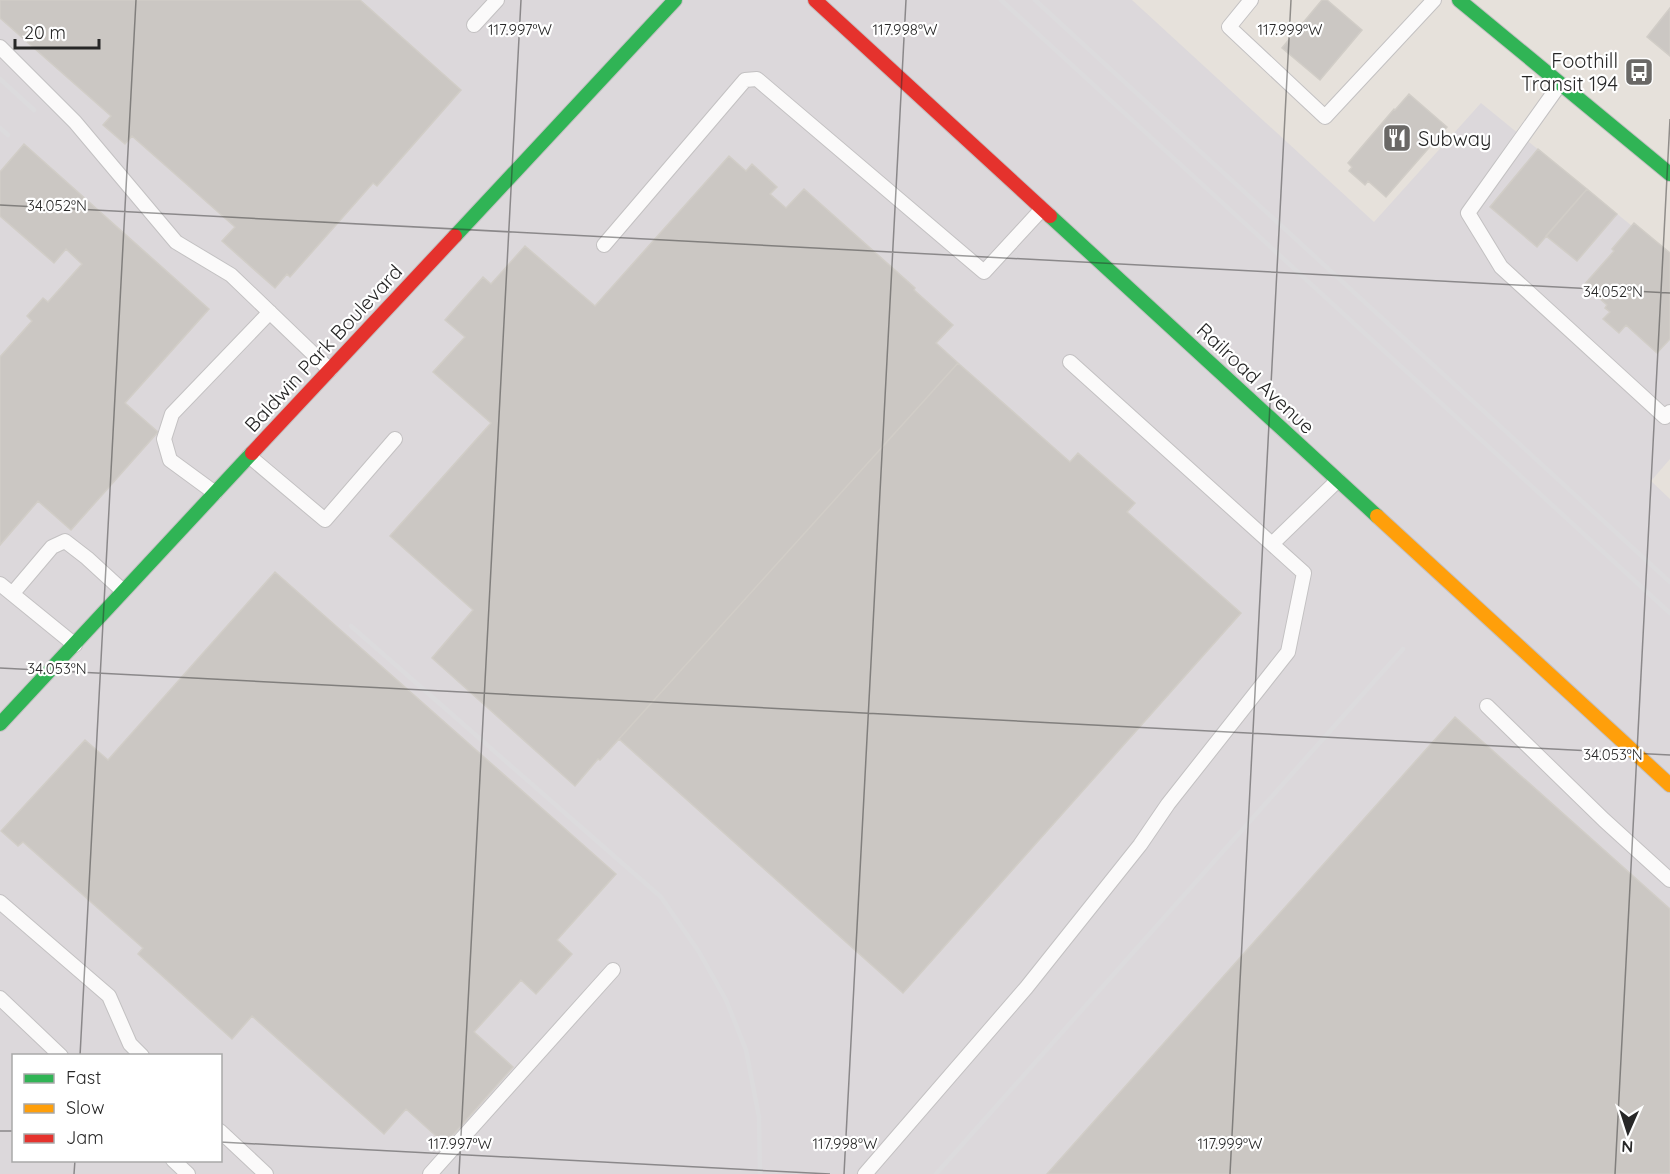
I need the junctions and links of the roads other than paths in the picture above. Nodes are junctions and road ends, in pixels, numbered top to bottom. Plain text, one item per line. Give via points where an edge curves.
1 (497, 0) edge
2 (675, 0) edge
3 (815, 0) edge
4 (1251, 0) edge
5 (1434, 0) edge
6 (1459, 0) edge
7 (474, 25) dead end
8 (0, 47) edge
9 (1560, 84) junction
10 (1670, 174) edge
11 (1042, 209) junction
12 (604, 245) dead end
13 (270, 312) junction
14 (1070, 362) dead end
15 (330, 370) junction
16 (1670, 412) edge
17 (395, 439) dead end
18 (249, 456) junction
19 (1338, 480) junction
20 (215, 493) junction
21 (1272, 544) junction
22 (0, 584) edge
23 (123, 591) junction
24 (13, 594) junction
25 (75, 645) junction
26 (1487, 706) dead end
27 (0, 724) edge
28 (1670, 785) edge
29 (1670, 880) edge
30 (0, 902) edge
31 (613, 970) dead end
32 (0, 998) edge
33 (59, 1054) edge
34 (140, 1054) edge
35 (222, 1133) edge
36 (174, 1162) edge
37 (188, 1174) edge
38 (266, 1174) edge
39 (430, 1174) edge
40 (865, 1174) edge

1 - 7 lane
2 - 15 street, Baldwin Park Boulevard
3 - 11 street, Railroad Avenue
4 - 5 lane via 1229,27 1325,117
6 - 9 street
8 - 13 lane via 75,122 176,242 231,274
9 - 10 street
9 - 16 lane via 1467,213 1501,267 1665,417
11 - 12 lane via 984,272 757,79 745,80
11 - 19 street, Railroad Avenue
13 - 15 lane
13 - 20 lane via 172,414 164,439 170,460
14 - 21 lane
15 - 18 street, Baldwin Park Boulevard
17 - 18 lane via 325,520
18 - 20 street, Baldwin Park Boulevard
19 - 21 lane
19 - 28 street, Railroad Avenue
20 - 23 street, Baldwin Park Boulevard
21 - 40 lane via 1304,573 1288,652 1026,988
22 - 24 lane
23 - 24 lane via 65,541 52,547
23 - 25 street, Baldwin Park Boulevard
24 - 25 lane
25 - 27 street, Baldwin Park Boulevard
26 - 29 lane
30 - 34 lane via 109,996 130,1044
31 - 39 lane
32 - 33 lane
35 - 38 lane
36 - 37 lane

